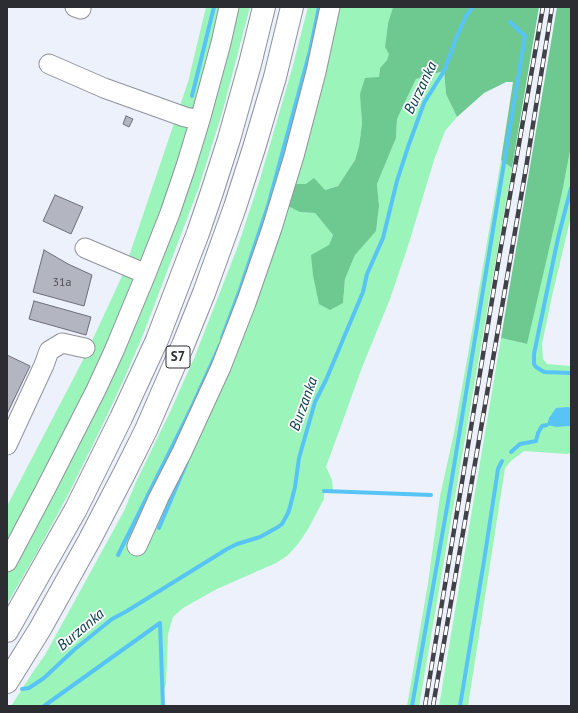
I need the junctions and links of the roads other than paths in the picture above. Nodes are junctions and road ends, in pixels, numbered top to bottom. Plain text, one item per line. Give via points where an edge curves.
1 (75, 7) edge
2 (81, 7) edge
3 (229, 7) edge
4 (264, 7) edge
5 (292, 7) edge
6 (330, 7) edge
7 (49, 64) dead end
8 (200, 120) junction
9 (85, 248) dead end
10 (146, 274) junction
11 (85, 348) dead end
12 (7, 445) edge
13 (137, 546) dead end
14 (7, 562) edge
15 (7, 631) edge
16 (7, 682) edge

1 - 2 street
3 - 8 street
4 - 15 highway, S7 via 246,79 212,192 157,340 79,503
5 - 16 highway, S7 via 273,84 236,206 178,357 146,430 93,534
6 - 13 street via 294,156 246,303 221,367
7 - 8 street via 104,88
8 - 10 street via 170,213
9 - 10 street
10 - 14 street via 96,390
11 - 12 street via 62,343 49,351

